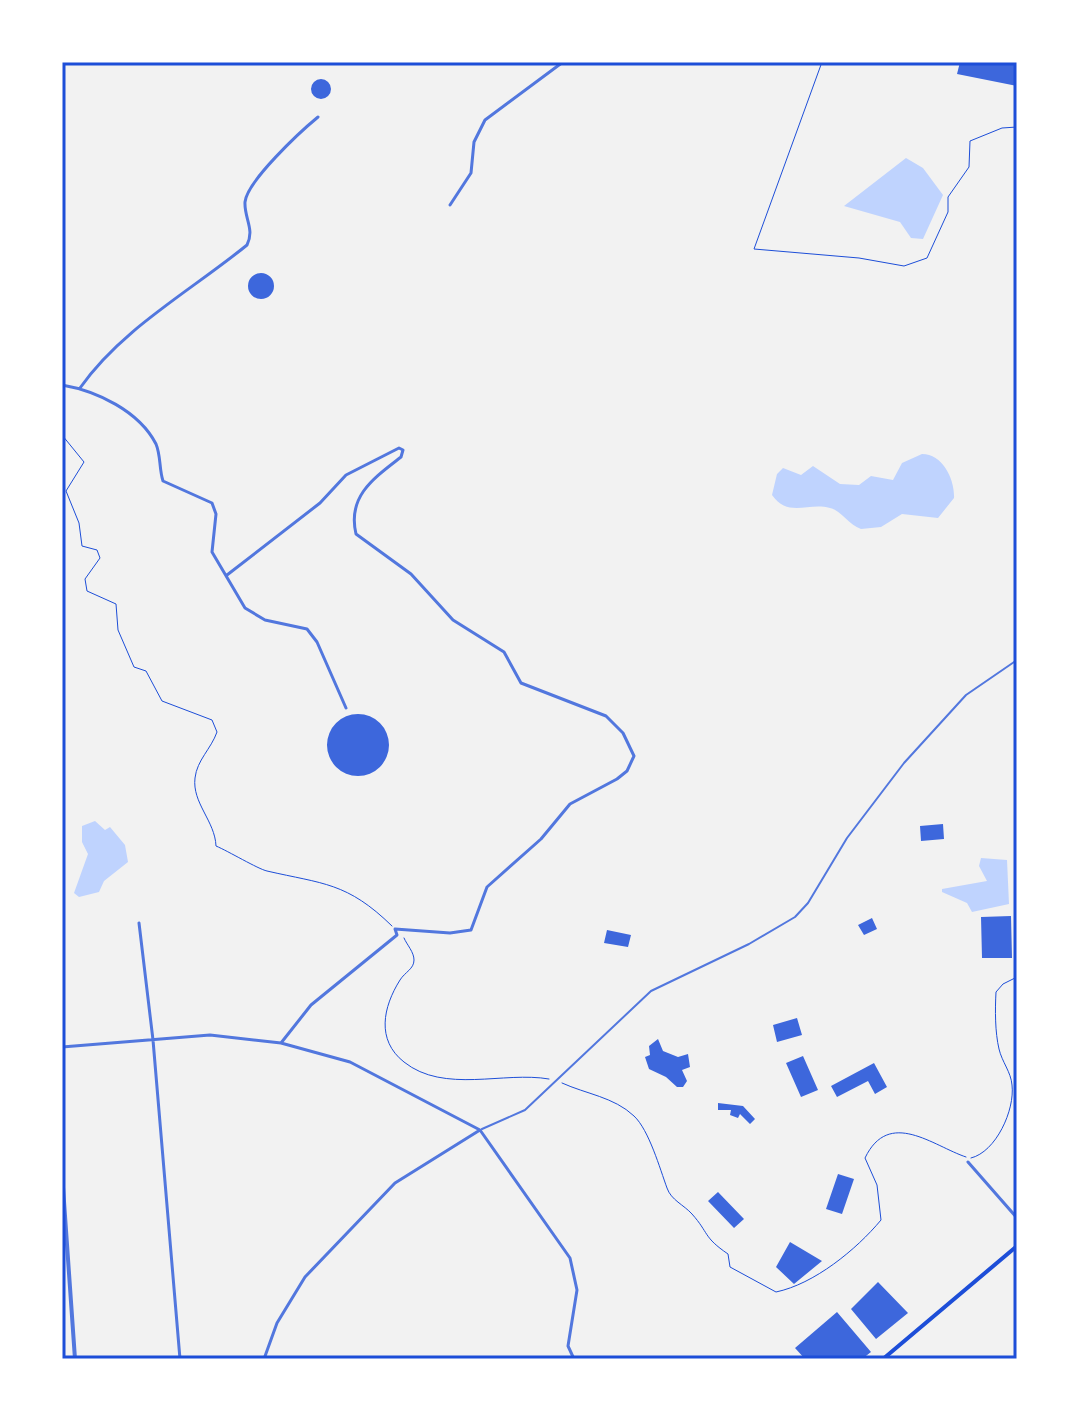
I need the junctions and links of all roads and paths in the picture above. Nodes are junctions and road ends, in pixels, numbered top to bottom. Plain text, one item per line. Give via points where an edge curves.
1 (563, 62) edge
2 (822, 62) edge
3 (318, 117) dead end
4 (1017, 127) edge
5 (450, 205) dead end
6 (62, 385) edge
7 (80, 388) junction
8 (62, 435) edge
9 (227, 575) junction
10 (1017, 660) edge
11 (346, 708) dead end
12 (139, 923) dead end
13 (395, 929) junction
14 (1017, 977) edge
15 (153, 1040) junction
16 (281, 1043) junction
17 (62, 1047) edge
18 (558, 1082) junction
19 (480, 1130) junction
20 (956, 1154) dead end
21 (979, 1156) dead end
22 (968, 1162) dead end
23 (62, 1173) edge
24 (1017, 1218) edge
25 (1017, 1246) edge
26 (70, 1267) junction
27 (62, 1268) edge
28 (75, 1359) edge
29 (180, 1359) edge
30 (264, 1359) edge
31 (574, 1359) edge
32 (883, 1359) edge

1 - 5 street via 485,120 474,142 471,173
2 - 4 path via 754,249 904,266 927,258 948,212 948,197 969,167 970,141
3 - 7 street via 252,185 245,205 252,235 247,245 127,336 99,361
6 - 7 street
7 - 9 street via 118,405 143,426 156,445 167,485 212,503 212,552
8 - 13 path via 84,462 66,491 82,546 97,550 100,558 85,579 87,591 116,604 124,647 134,667 146,671 162,701 212,720 217,732 194,780 216,846 268,871 328,882 377,911
9 - 11 street via 251,615 307,629
9 - 13 street via 320,503 346,475 399,448 401,457 360,493 353,522 356,534 411,574 453,620 504,652 521,683 606,716 631,746 634,756 627,771 570,804 541,839 487,887 471,930
10 - 18 street via 966,695 904,763 795,917 651,991
12 - 15 street
13 - 16 street via 397,935 311,1005
13 - 18 path via 414,957 397,985 384,1026 397,1056 435,1075
14 - 21 path via 996,992 999,1048 1012,1084 1009,1109
15 - 16 street via 210,1035
15 - 17 street
15 - 29 street
16 - 19 street via 350,1062
18 - 19 street via 525,1110
18 - 20 path via 612,1099 635,1116 672,1197 691,1212 710,1243 728,1254 730,1267 776,1292 796,1287 860,1243 881,1220 877,1185 865,1158 876,1142 892,1133 906,1134 928,1138
19 - 30 street via 395,1183 305,1277 277,1323
19 - 31 street via 570,1258 577,1290 568,1346
22 - 24 street
23 - 26 street
25 - 32 main road
26 - 27 street
26 - 28 street

